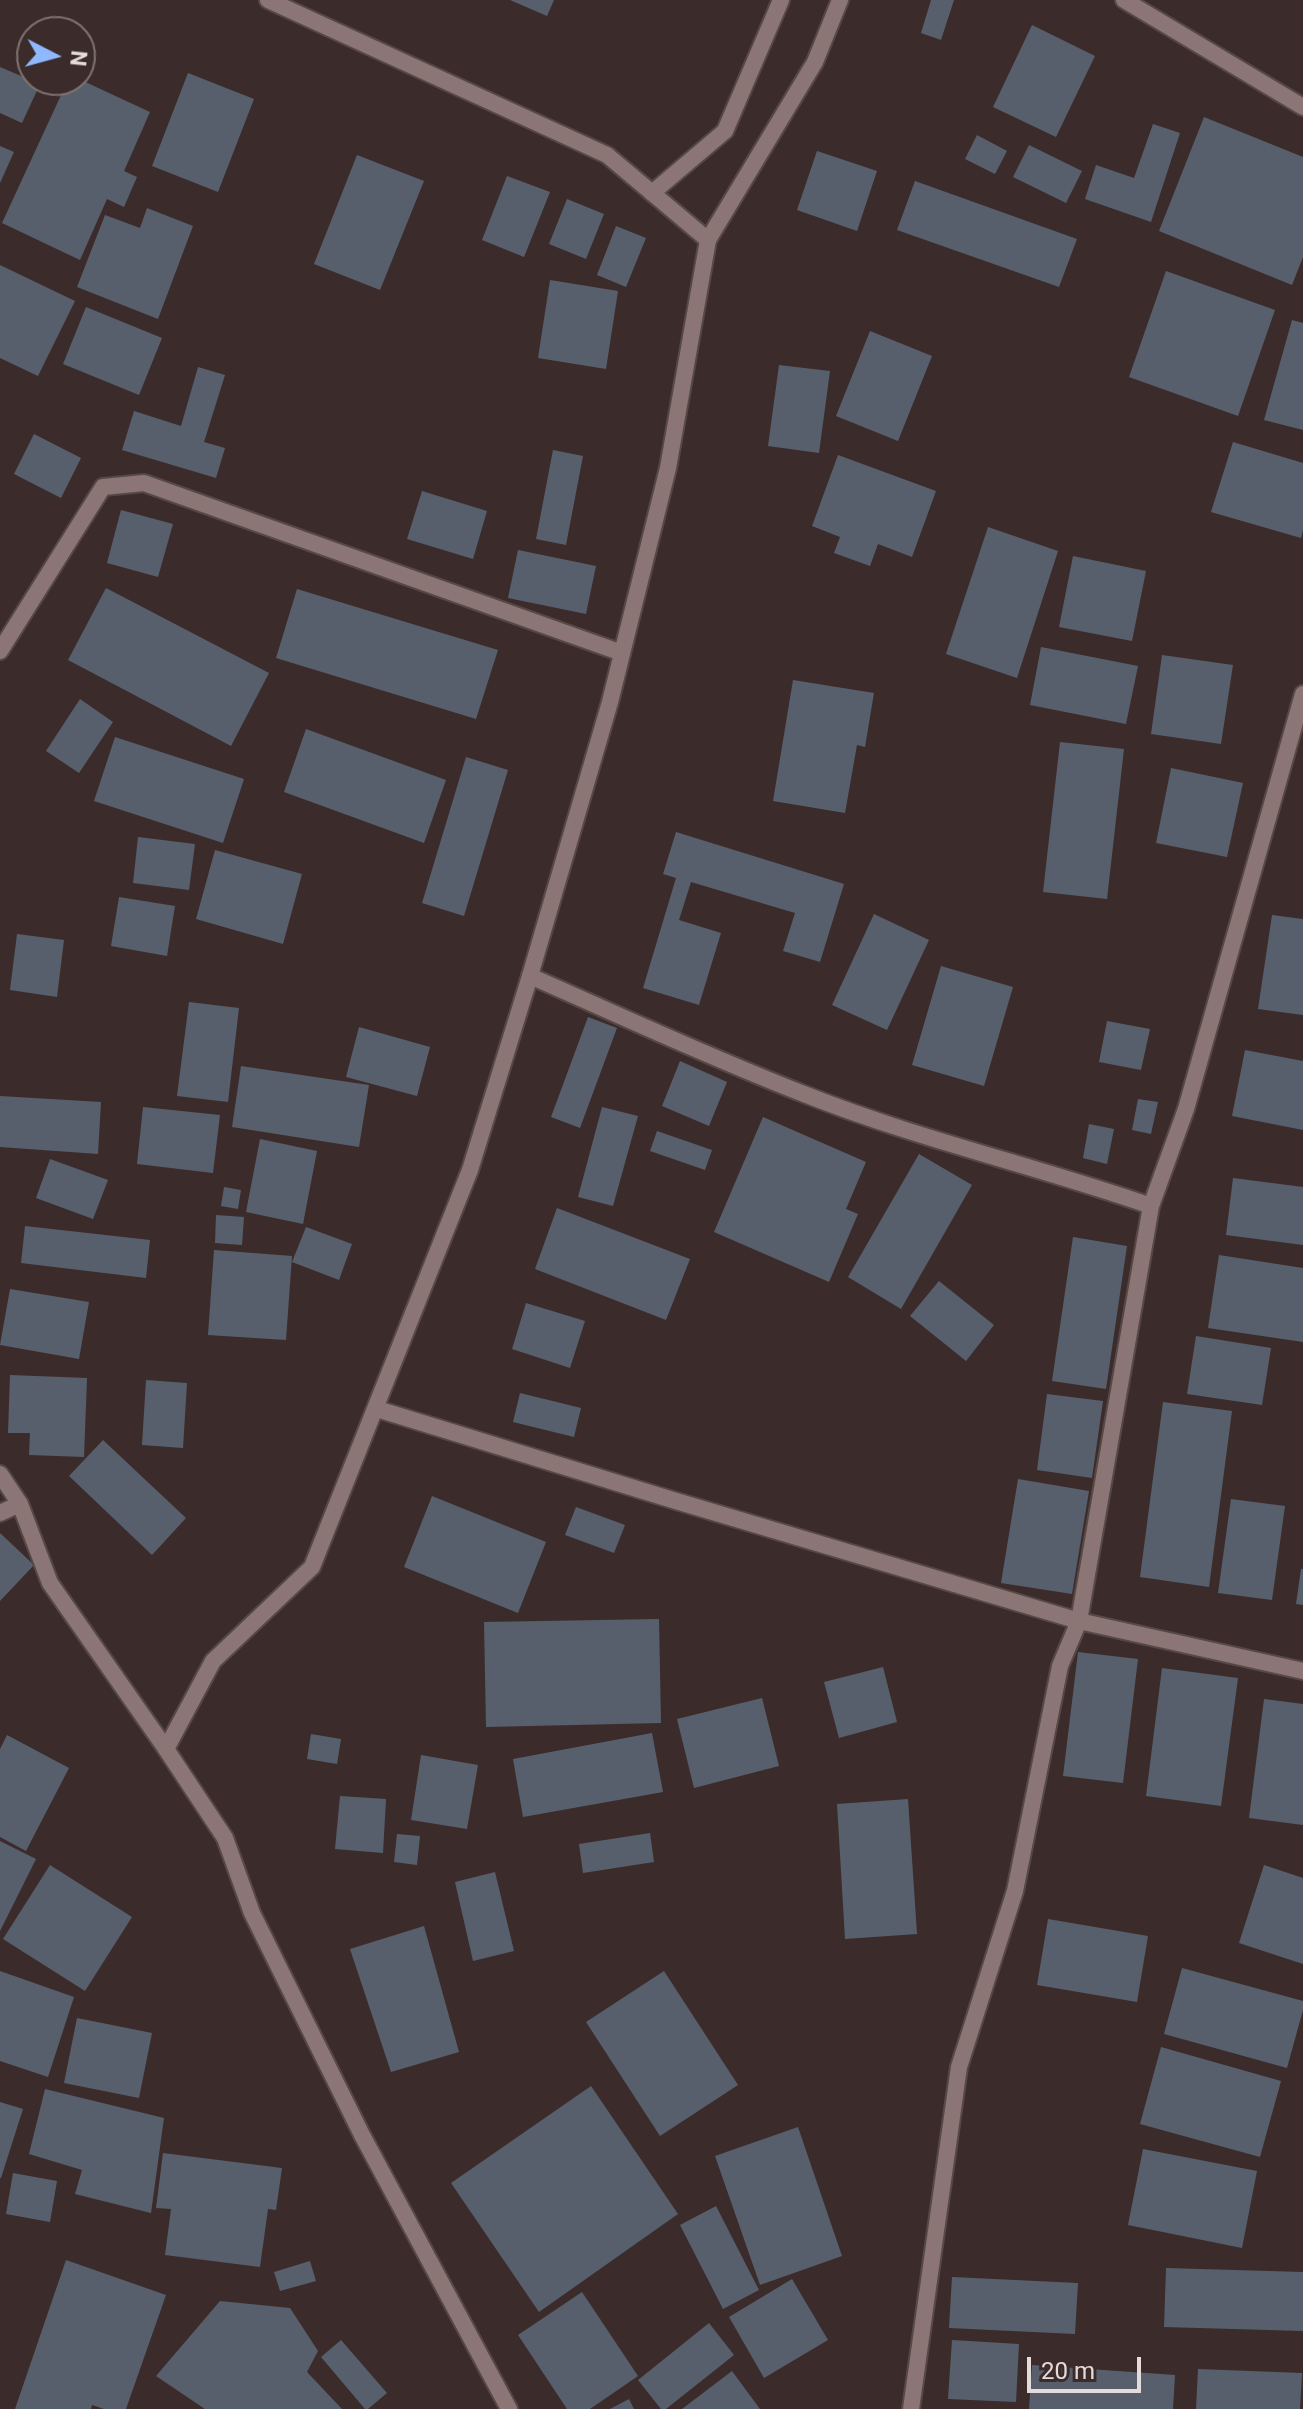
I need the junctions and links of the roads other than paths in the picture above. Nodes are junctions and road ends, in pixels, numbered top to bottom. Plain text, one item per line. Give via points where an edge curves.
1 (268, 0) edge
2 (781, 0) edge
3 (840, 0) edge
4 (1124, 0) edge
5 (1303, 107) edge
6 (652, 193) junction
7 (708, 240) junction
8 (0, 651) edge
9 (622, 653) junction
10 (1303, 694) edge
11 (530, 976) junction
12 (1151, 1206) junction
13 (377, 1409) junction
14 (0, 1474) edge
15 (20, 1504) junction
16 (0, 1513) edge
17 (1079, 1621) junction
18 (1303, 1671) edge
19 (166, 1749) junction
20 (509, 2409) edge
21 (911, 2409) edge

1 - 6 street via 607,155
2 - 6 street via 725,131
3 - 7 street via 815,62
4 - 5 street
6 - 7 street
7 - 9 street via 668,468
8 - 9 street via 103,487 144,483
9 - 11 street
10 - 12 street via 1186,1109
11 - 12 street via 805,1095
11 - 13 street via 470,1170
12 - 17 street
13 - 17 street
13 - 19 street via 312,1567 213,1661
14 - 15 street
15 - 16 street
15 - 19 street via 50,1583
17 - 18 street
17 - 21 street via 1060,1666 1015,1891 959,2067
19 - 20 street via 225,1838 252,1913 362,2135

